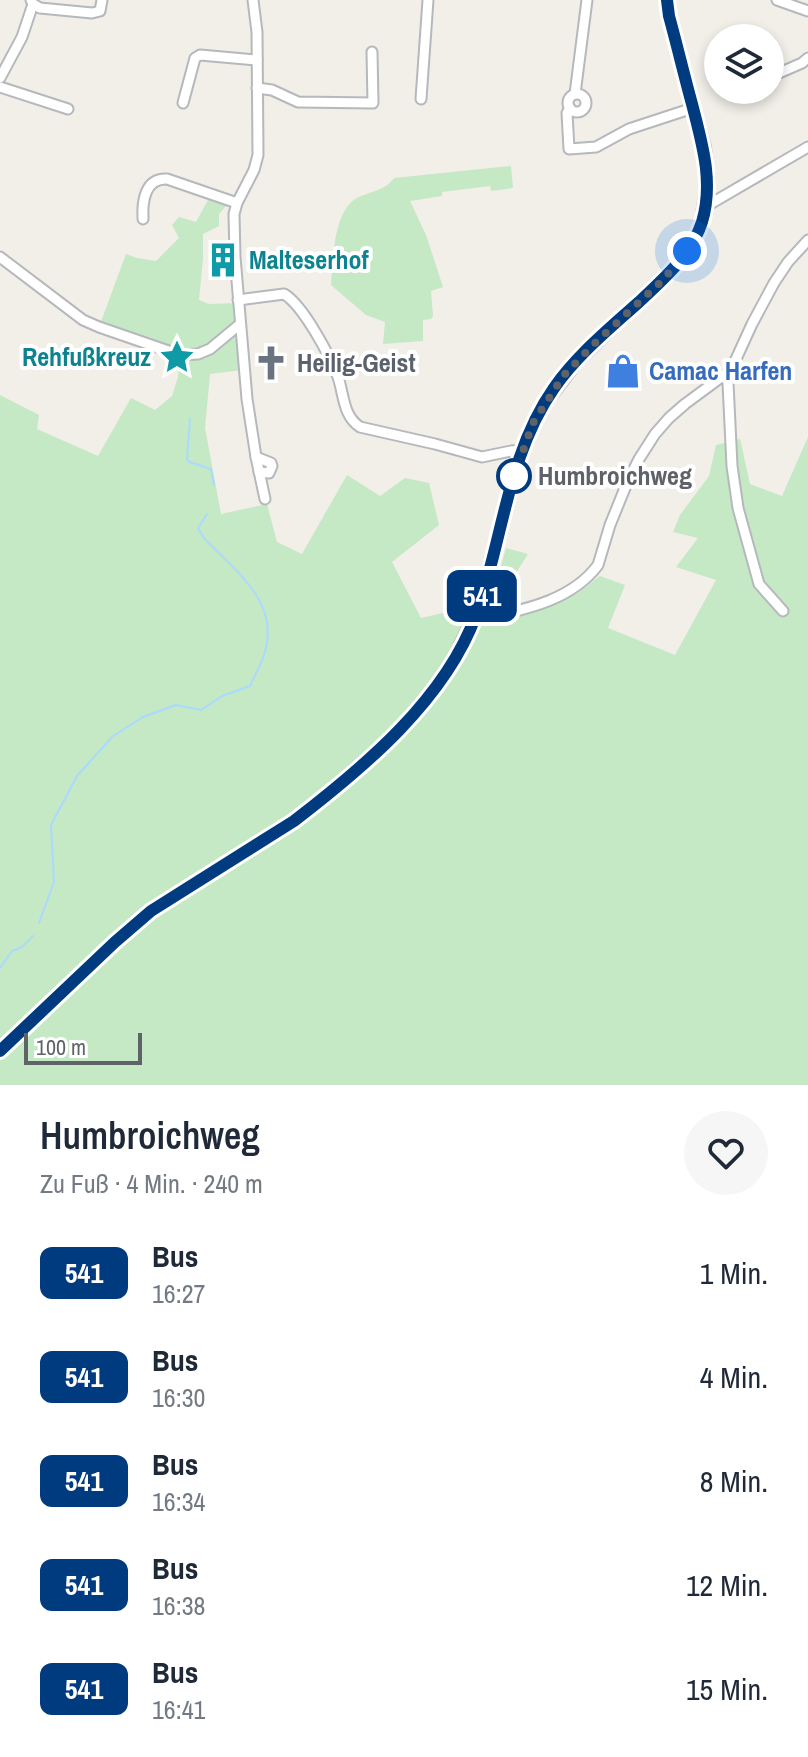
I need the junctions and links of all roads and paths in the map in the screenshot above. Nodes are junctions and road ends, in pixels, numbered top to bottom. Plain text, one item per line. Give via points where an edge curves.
1 (102, 0) edge
2 (253, 0) edge
3 (428, 0) edge
4 (587, 0) edge
5 (667, 0) edge
6 (777, 0) edge
7 (32, 2) edge
8 (808, 11) edge
9 (372, 52) dead end
10 (808, 58) edge
11 (257, 60) junction
12 (784, 71) edge
13 (0, 78) edge
14 (0, 87) edge
15 (257, 88) junction
16 (575, 94) junction
17 (421, 99) dead end
18 (183, 103) dead end
19 (570, 108) junction
20 (693, 108) junction
21 (68, 109) dead end
22 (808, 147) edge
23 (237, 203) junction
24 (705, 207) junction
25 (143, 219) dead end
26 (808, 240) edge
27 (0, 257) edge
28 (238, 300) junction
29 (239, 325) junction
30 (731, 370) junction
31 (522, 450) junction
32 (265, 499) dead end
33 (783, 611) dead end
34 (474, 621) junction
35 (0, 1051) edge

1 - 7 street via 100,11 92,13 40,8
2 - 11 street
3 - 17 street
4 - 16 street
5 - 20 main road
6 - 8 street
7 - 13 street via 22,37
9 - 15 street via 373,103 298,102
10 - 12 street
11 - 15 street
11 - 18 street via 200,55
14 - 21 street
15 - 23 street via 258,155
16 - 19 street
16 - 19 street via 585,99 585,107 578,112
19 - 20 street via 569,149 596,147 629,129
20 - 24 main road via 707,167
22 - 24 street
23 - 25 street via 158,179 142,201
23 - 28 street
24 - 31 main road via 697,235 677,264 564,375
26 - 30 street via 774,283
27 - 29 street via 83,320 180,355 210,349
28 - 29 street
28 - 31 street via 290,297 327,354 347,414 360,427 482,457
29 - 32 street
30 - 33 street via 738,508 759,584
30 - 34 street via 655,434 627,483 595,570 561,596
31 - 34 main road
34 - 35 main road via 436,686 386,743 294,821 151,911

